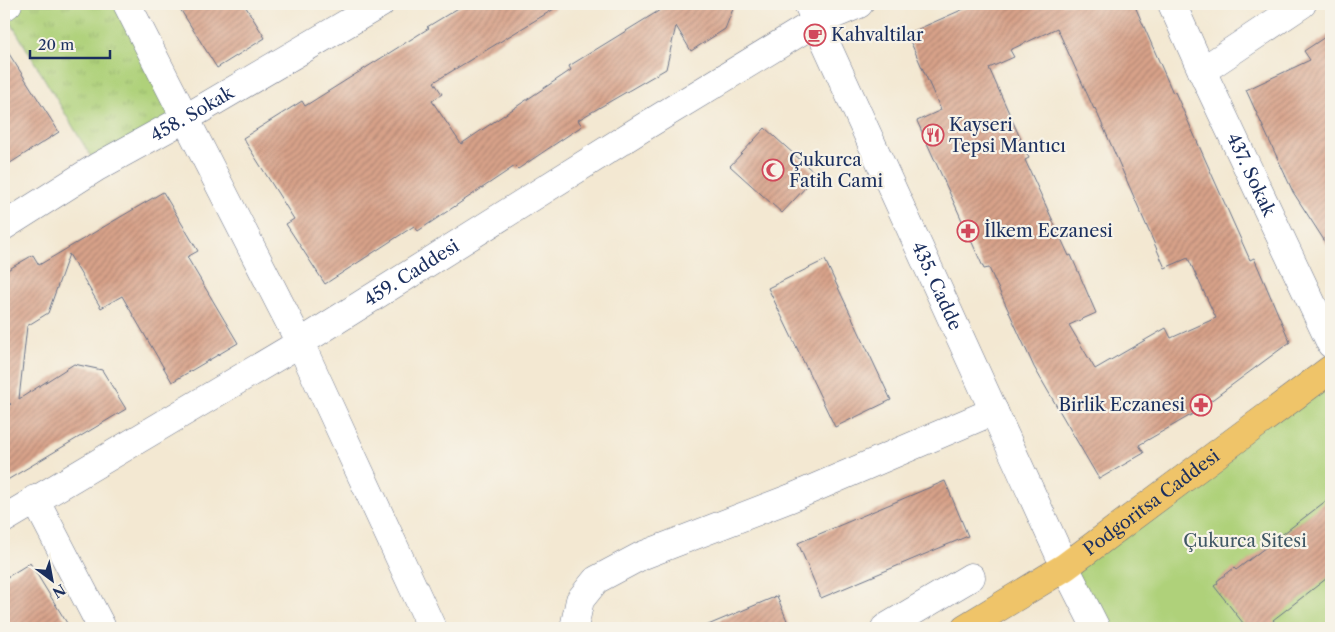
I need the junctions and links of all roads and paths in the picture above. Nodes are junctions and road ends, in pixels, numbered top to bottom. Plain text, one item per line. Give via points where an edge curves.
1 (8, 4) edge
2 (126, 4) edge
3 (380, 4) edge
4 (859, 4) edge
5 (1172, 4) edge
6 (1302, 4) edge
7 (4, 7) edge
8 (812, 13) edge
9 (1202, 71) junction
10 (186, 118) junction
11 (4, 226) edge
12 (300, 343) junction
13 (1331, 344) edge
14 (1331, 368) edge
15 (994, 411) junction
16 (35, 499) junction
17 (4, 519) edge
18 (1065, 567) junction
19 (972, 577) dead end
20 (102, 628) edge
21 (432, 628) edge
22 (574, 628) edge
23 (885, 628) edge
24 (965, 628) edge
25 (1096, 628) edge

1 - 7 street
2 - 10 street
3 - 10 street, 458. Sokak
4 - 8 street, 459. Caddesi
5 - 9 street, 437. Sokak
6 - 9 street
8 - 12 street, 459. Caddesi via 639,130
8 - 15 street, 435. Cadde
9 - 13 street, 437. Sokak
10 - 11 street, 458. Sokak via 97,167
10 - 12 street
12 - 16 street, 459. Caddesi
12 - 21 street
14 - 18 main road, Podgoritsa Caddesi
15 - 18 street, 435. Cadde
15 - 22 street via 791,498 641,556 596,580 580,600
16 - 17 street, 459. Caddesi
16 - 20 street
18 - 24 main road, Podgoritsa Caddesi
18 - 25 street, 435. Cadde
19 - 23 street

